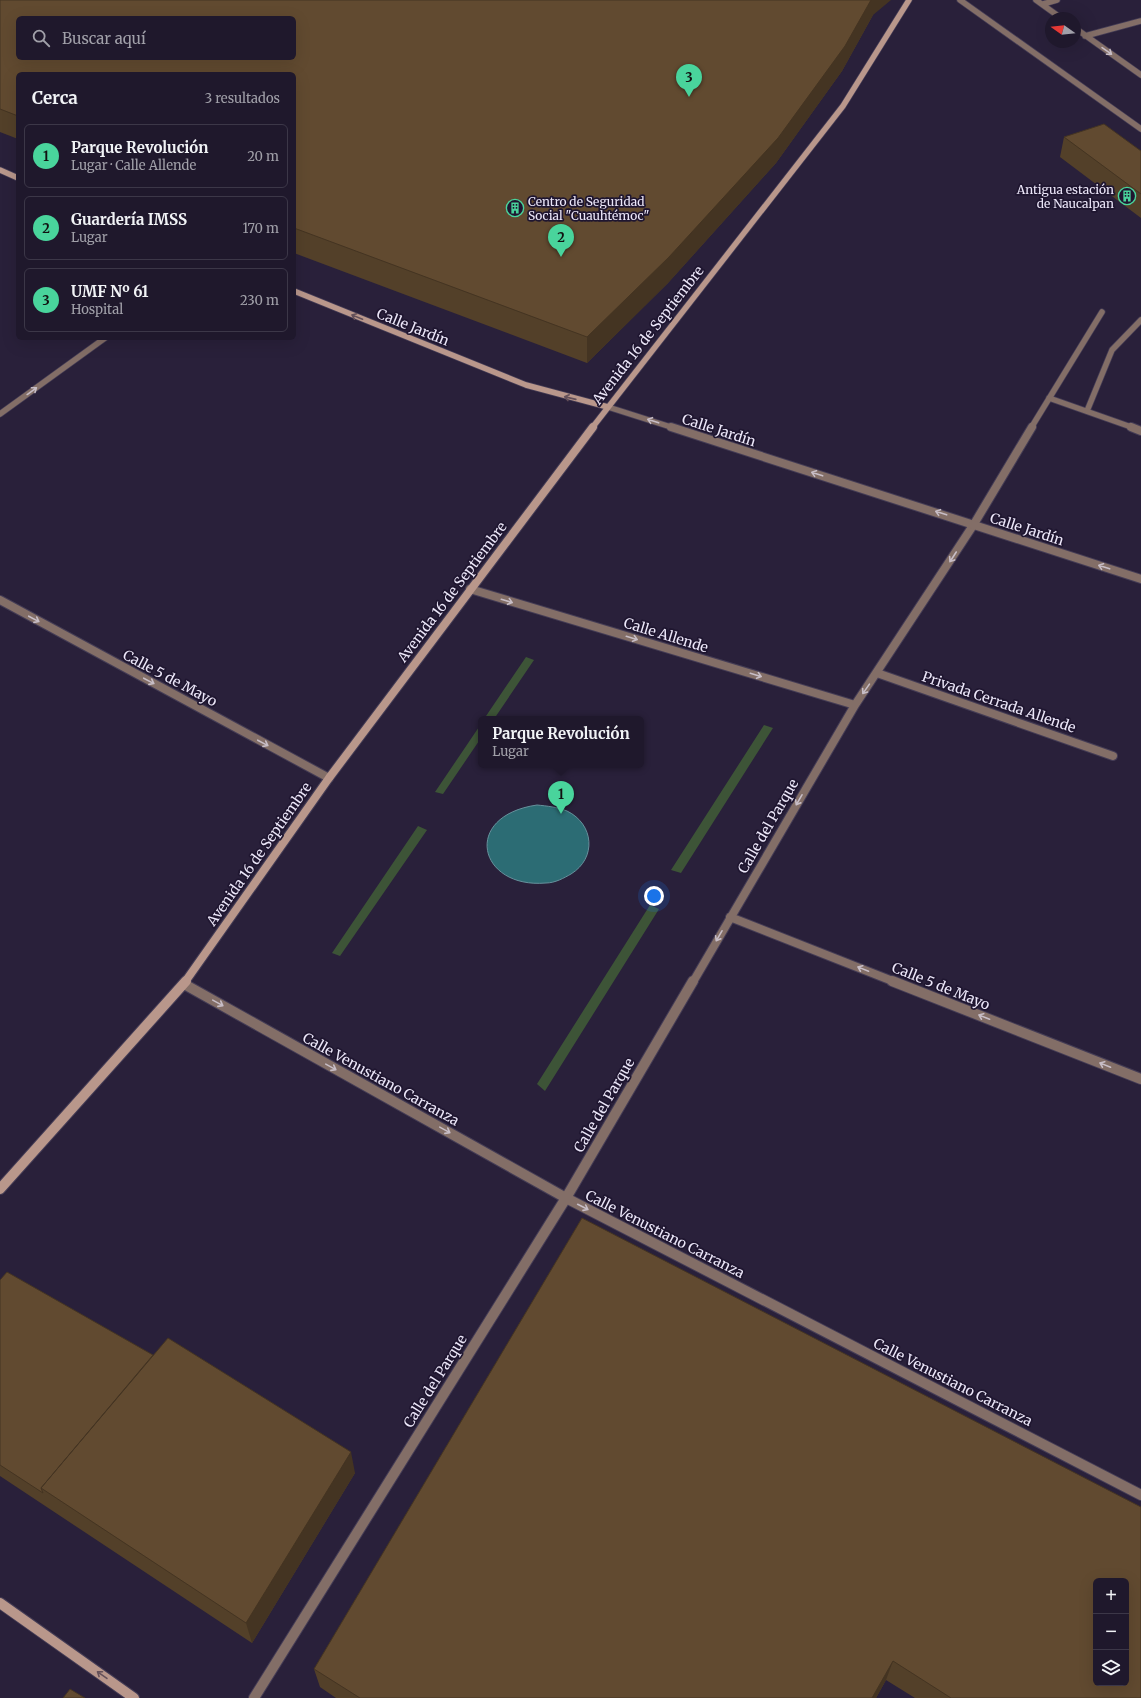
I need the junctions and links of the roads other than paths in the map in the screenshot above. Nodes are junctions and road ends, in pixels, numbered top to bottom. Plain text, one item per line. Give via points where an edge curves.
1 (909, 0) edge
2 (960, 0) edge
3 (1036, 0) edge
4 (1057, 0) edge
5 (1043, 4) junction
6 (1053, 12) edge
7 (1141, 21) edge
8 (1081, 33) edge
9 (1085, 36) junction
10 (1141, 75) edge
11 (1141, 129) edge
12 (0, 170) edge
13 (16, 177) edge
14 (296, 292) edge
15 (1102, 312) dead end
16 (1141, 320) edge
17 (102, 340) edge
18 (1048, 398) junction
19 (608, 407) junction
20 (1087, 411) junction
21 (0, 414) edge
22 (1141, 430) edge
23 (974, 524) junction
24 (1141, 579) edge
25 (470, 589) junction
26 (0, 600) edge
27 (877, 673) junction
28 (855, 705) junction
29 (1113, 756) dead end
30 (329, 778) junction
31 (730, 917) junction
32 (184, 984) junction
33 (1141, 1079) edge
34 (0, 1189) edge
35 (566, 1198) junction
36 (1141, 1495) edge
37 (0, 1603) edge
38 (134, 1698) edge
39 (254, 1698) edge

1 - 19 main road, Avenida 16 de Septiembre via 843,106
2 - 11 street
3 - 5 street
4 - 5 street
5 - 6 street
7 - 9 street
8 - 9 street
9 -> 10 street
12 - 13 main road
19 -> 14 main road, Calle Jardín via 526,385
15 - 18 street, Calle del Parque
16 - 20 street via 1112,350
21 -> 17 street
18 - 20 street
18 - 23 street, Calle del Parque
23 -> 19 street, Calle Jardín
19 - 25 main road, Avenida 16 de Septiembre
20 - 22 street
24 -> 23 street, Calle Jardín
23 -> 27 street, Calle del Parque
25 -> 28 street, Calle Allende
25 - 30 main road, Avenida 16 de Septiembre
26 -> 30 street, Calle 5 de Mayo
27 -> 28 street, Calle del Parque
27 - 29 street, Privada Cerrada Allende
28 -> 31 street, Calle del Parque
30 - 32 main road, Avenida 16 de Septiembre
33 -> 31 street, Calle 5 de Mayo
31 -> 35 street, Calle del Parque
32 - 34 main road, Avenida 16 de Septiembre
32 -> 35 street, Calle Venustiano Carranza
35 -> 36 street, Calle Venustiano Carranza
35 - 39 street, Calle del Parque
38 -> 37 main road

